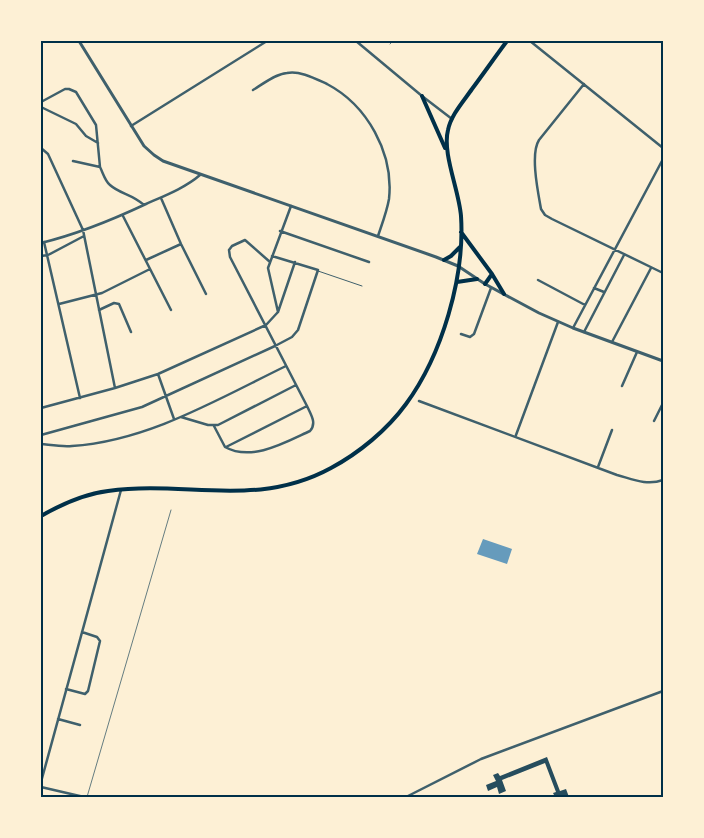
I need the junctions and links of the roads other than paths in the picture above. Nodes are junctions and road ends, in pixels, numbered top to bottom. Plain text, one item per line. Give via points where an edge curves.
1 (79, 41) edge
2 (268, 41) edge
3 (357, 41) edge
4 (507, 41) edge
5 (530, 41) edge
6 (584, 84) junction
7 (253, 90) dead end
8 (422, 96) junction
9 (41, 102) edge
10 (41, 107) edge
11 (452, 119) junction
12 (131, 126) junction
13 (98, 143) junction
14 (41, 148) edge
15 (663, 148) edge
16 (447, 152) junction
17 (663, 159) edge
18 (73, 161) dead end
19 (100, 168) junction
20 (200, 174) junction
21 (161, 198) junction
22 (144, 205) junction
23 (291, 206) junction
24 (123, 216) junction
25 (83, 230) junction
26 (280, 231) junction
27 (461, 232) junction
28 (84, 236) junction
29 (378, 236) junction
30 (43, 242) edge
31 (181, 244) junction
32 (460, 246) junction
33 (614, 250) junction
34 (48, 255) junction
35 (624, 255) junction
36 (41, 256) edge
37 (272, 256) junction
38 (146, 260) junction
39 (444, 260) junction
40 (270, 262) junction
41 (294, 262) junction
42 (369, 262) dead end
43 (458, 266) junction
44 (150, 268) junction
45 (651, 268) junction
46 (318, 270) junction
47 (663, 273) edge
48 (492, 274) junction
49 (477, 279) junction
50 (538, 280) dead end
51 (457, 282) junction
52 (485, 284) junction
53 (362, 286) dead end
54 (491, 288) junction
55 (594, 288) junction
56 (604, 292) junction
57 (206, 294) dead end
58 (504, 294) junction
59 (95, 296) junction
60 (59, 304) junction
61 (585, 304) junction
62 (99, 310) junction
63 (171, 310) dead end
64 (278, 312) junction
65 (558, 322) junction
66 (266, 325) junction
67 (573, 328) junction
68 (131, 332) dead end
69 (584, 332) junction
70 (461, 334) dead end
71 (612, 343) junction
72 (275, 346) junction
73 (637, 352) junction
74 (663, 361) edge
75 (286, 366) junction
76 (158, 374) junction
77 (296, 385) junction
78 (622, 386) dead end
79 (115, 388) junction
80 (167, 396) junction
81 (80, 398) junction
82 (419, 401) dead end
83 (663, 403) edge
84 (307, 406) junction
85 (41, 407) edge
86 (182, 417) junction
87 (174, 420) junction
88 (654, 421) dead end
89 (214, 426) junction
90 (612, 430) dead end
91 (41, 435) edge
92 (516, 436) junction
93 (41, 444) edge
94 (225, 447) junction
95 (598, 467) junction
96 (663, 480) edge
97 (121, 490) junction
98 (41, 516) edge
99 (82, 632) junction
100 (66, 689) junction
101 (663, 691) edge
102 (58, 719) junction
103 (80, 725) dead end
104 (41, 782) edge
105 (41, 786) edge
106 (84, 797) edge
107 (406, 797) edge

1 - 12 street
2 - 12 street
3 - 8 street
4 - 11 main road
5 - 6 street
6 - 15 street
6 - 33 street via 536,145 534,158 541,209 545,215
7 - 29 street via 282,74 296,72 336,89 359,110 380,143 388,175 389,199
8 - 11 street
8 - 16 main road
9 - 13 street via 65,89 74,90 94,120
10 - 13 street via 76,124 86,136
11 - 16 main road
12 - 20 street via 144,146 158,159
13 - 19 street
14 - 25 street via 48,154
16 - 27 main road via 459,197
17 - 33 street
18 - 19 street
19 - 22 street via 111,186
20 - 21 street
20 - 23 street
21 - 22 street
21 - 31 street
22 - 24 street
23 - 26 street
23 - 29 street
24 - 25 street
24 - 38 street
25 - 28 street
25 - 30 street
26 - 37 street
26 - 42 street
27 - 32 main road
27 - 48 main road
28 - 34 street
28 - 59 street
29 - 39 street
30 - 34 street
31 - 38 street
31 - 57 street
32 - 39 main road
32 - 43 main road
33 - 35 street
33 - 55 street
34 - 36 street
34 - 60 street
35 - 45 street
35 - 56 street
37 - 40 street
37 - 41 street
38 - 44 street
39 - 43 street
40 - 64 street via 268,272
40 - 66 street via 242,240 232,246 229,254
41 - 46 street
41 - 64 street
43 - 49 street
43 - 51 main road
44 - 59 street
44 - 63 street
45 - 47 street
45 - 71 street
46 - 53 lane
46 - 72 street via 298,330
48 - 52 main road
48 - 58 main road
49 - 51 main road
49 - 52 street
50 - 61 street
51 - 97 main road via 434,351 413,393 384,429 343,461 308,478 263,490
52 - 54 street
54 - 58 street
54 - 70 street via 477,330 470,337
55 - 56 street
55 - 61 street
56 - 69 street
58 - 65 street
59 - 60 street
59 - 62 street
60 - 81 street
61 - 67 street
62 - 68 street via 114,303 120,304
62 - 79 street
64 - 66 street
65 - 67 street
65 - 92 street
66 - 72 street
66 - 76 street
67 - 69 street
69 - 71 street
71 - 73 street
72 - 75 street
72 - 80 street
73 - 74 street
73 - 78 street
75 - 77 street
75 - 86 street
76 - 79 street
76 - 80 street
77 - 84 street
77 - 89 street
79 - 81 street
80 - 87 street
80 - 91 street via 137,409
81 - 85 street
82 - 92 street
83 - 88 street
84 - 94 street
84 - 94 street via 313,420 310,430 288,441 248,452
86 - 87 street
86 - 89 street
87 - 93 street via 96,443 70,446
89 - 94 street
90 - 95 street
92 - 95 street
95 - 96 street via 645,483
97 - 98 main road via 78,498
97 - 99 street
99 - 100 street
99 - 100 street via 100,641 88,691 85,694
100 - 102 street
101 - 107 street via 481,759
102 - 103 street
102 - 104 street
105 - 106 street

